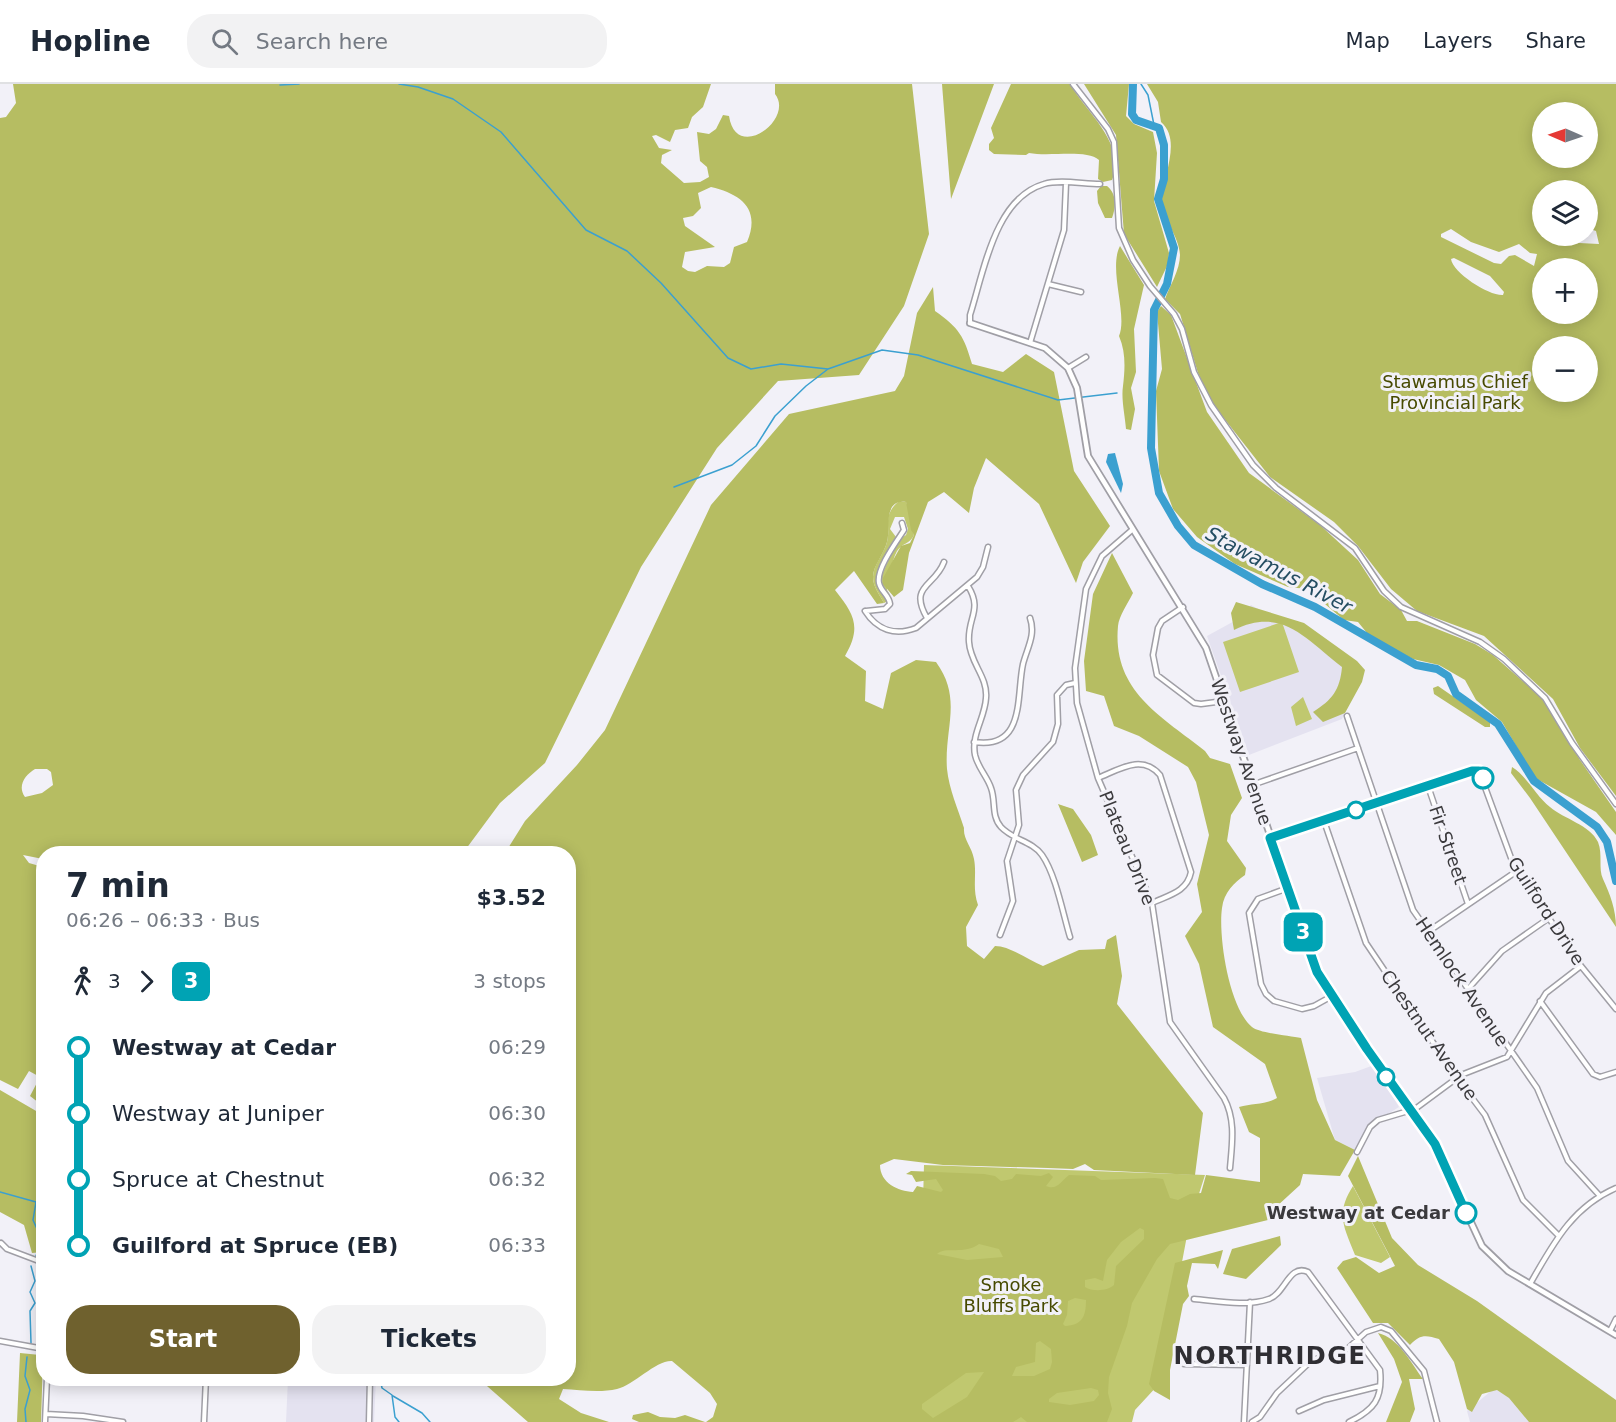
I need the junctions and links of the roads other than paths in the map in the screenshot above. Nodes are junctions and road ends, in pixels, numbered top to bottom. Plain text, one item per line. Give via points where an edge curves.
1 (1073, 84) edge
2 (1066, 183) junction
3 (1100, 184) dead end
4 (1048, 284) junction
5 (1081, 292) dead end
6 (970, 323) joint
7 (1030, 342) junction
8 (1086, 357) dead end
9 (1068, 368) junction
10 (902, 523) dead end
11 (1132, 530) junction
12 (988, 546) dead end
13 (944, 562) dead end
14 (968, 586) junction
15 (1183, 607) junction
16 (927, 618) junction
17 (1030, 618) dead end
18 (1075, 683) junction
19 (1224, 701) junction
20 (1347, 716) dead end
21 (974, 742) junction
22 (1358, 748) junction
23 (1098, 778) junction
24 (1252, 785) junction
25 (1428, 786) junction
26 (1377, 802) junction
27 (1616, 804) edge
28 (1324, 821) junction
29 (1015, 836) junction
30 (1270, 838) junction
31 (1517, 871) junction
32 (1288, 888) junction
33 (1152, 903) junction
34 (1468, 904) junction
35 (1550, 918) junction
36 (1428, 931) junction
37 (1000, 935) dead end
38 (1071, 937) dead end
39 (1581, 966) junction
40 (1468, 989) junction
41 (1332, 996) junction
42 (1540, 1001) junction
43 (1616, 1009) edge
44 (1510, 1052) junction
45 (1616, 1072) edge
46 (1457, 1078) junction
47 (1410, 1111) junction
48 (1357, 1152) dead end
49 (1230, 1168) dead end
50 (1616, 1188) edge
51 (1599, 1196) junction
52 (1558, 1235) junction
53 (1, 1243) edge
54 (36, 1260) edge
55 (1530, 1284) junction
56 (1194, 1299) dead end
57 (1250, 1302) junction
58 (1616, 1319) edge
59 (1610, 1331) junction
60 (1616, 1335) edge
61 (0, 1341) edge
62 (1357, 1341) junction
63 (36, 1348) edge
64 (1184, 1364) dead end
65 (1247, 1365) junction
66 (47, 1386) edge
67 (206, 1386) edge
68 (370, 1386) edge
69 (1380, 1386) junction
70 (1299, 1411) dead end
71 (46, 1414) junction
72 (45, 1422) edge
73 (123, 1422) edge
74 (204, 1422) edge
75 (369, 1422) edge
76 (1244, 1422) edge
77 (1252, 1422) edge
78 (1349, 1422) edge
79 (1437, 1422) edge

1 - 27 street via 1109,131 1116,161 1119,228 1133,260 1182,329 1194,372 1211,405 1258,471 1355,548 1384,591 1401,607 1480,642 1504,659 1545,698
2 - 3 street
2 - 4 street via 1064,230
2 - 6 street via 1043,184 1010,206 998,229
4 - 5 street
4 - 7 street
6 - 7 street
7 - 9 street via 1051,352
8 - 9 street
9 - 11 street, Westway Avenue via 1077,388 1088,456
10 - 16 street via 904,530 893,543 879,579 890,604 885,609 865,611 889,631 907,631
11 - 15 street, Westway Avenue
11 - 18 street, Plateau Drive via 1102,556 1090,578 1078,638
12 - 14 street via 983,567
13 - 16 street via 920,595
14 - 16 street
14 - 21 street via 976,608 969,637 970,652 987,693
15 - 19 street, Westway Avenue via 1206,648
15 - 19 street via 1158,628 1153,655 1157,675 1194,703
17 - 21 street via 1032,635 1014,723 999,740
18 - 23 street, Plateau Drive via 1080,717
18 - 29 street via 1066,685 1058,695 1058,724 1053,742 1018,784 1015,802 1019,825
19 - 24 street, Westway Avenue
20 - 22 street, Hemlock Avenue
21 - 29 street via 979,766 993,792 998,822
22 - 24 street
22 - 26 street, Hemlock Avenue
23 - 33 street, Plateau Drive
23 - 33 street via 1138,763 1154,768 1160,775 1191,872 1181,890
24 - 30 street, Westway Avenue
25 - 26 street
25 - 31 street, Guilford Drive via 1479,771
25 - 34 street, Fir Street
26 - 28 street
26 - 36 street, Hemlock Avenue via 1413,910
28 - 30 street
28 - 46 street, Chestnut Avenue via 1366,943
29 - 37 street via 1007,861 1013,901
29 - 38 street via 1033,846 1046,861
30 - 32 street, Westway Avenue
31 - 34 street
31 - 35 street, Guilford Drive
32 - 41 street, Westway Avenue via 1317,972
32 - 41 street via 1258,899 1249,913 1263,990 1274,1001 1302,1009
33 - 49 street, Plateau Drive via 1168,1016 1175,1032 1227,1103 1233,1127
34 - 36 street
35 - 39 street, Guilford Drive
35 - 40 street via 1502,951
36 - 40 street, Hemlock Avenue
39 - 42 street
39 - 43 street, Guilford Drive
40 - 44 street, Hemlock Avenue
41 - 47 street, Westway Avenue
42 - 44 street
42 - 45 street via 1593,1074 1600,1077
44 - 46 street via 1503,1059
44 - 51 street, Hemlock Avenue via 1537,1088 1568,1161
46 - 47 street
46 - 52 street, Chestnut Avenue via 1485,1115 1523,1200
47 - 48 street via 1374,1123
47 - 55 street, Westway Avenue via 1438,1151 1482,1246 1499,1264
50 - 51 street
51 - 52 street via 1582,1207
52 - 55 street
53 - 54 street
55 - 59 street, Westway Avenue
56 - 57 street
57 - 62 street via 1271,1299 1293,1273 1304,1270
57 - 65 street
58 - 59 street
59 - 60 street, Westway Avenue
61 - 63 street
62 - 69 street via 1378,1366
62 - 77 street via 1346,1350 1312,1360
62 - 79 street via 1377,1328 1391,1331 1426,1376
64 - 65 street
65 - 76 street
66 - 71 street
67 - 74 street
68 - 75 street
69 - 70 street via 1324,1400
69 - 78 street via 1371,1409
71 - 72 street
71 - 73 street

